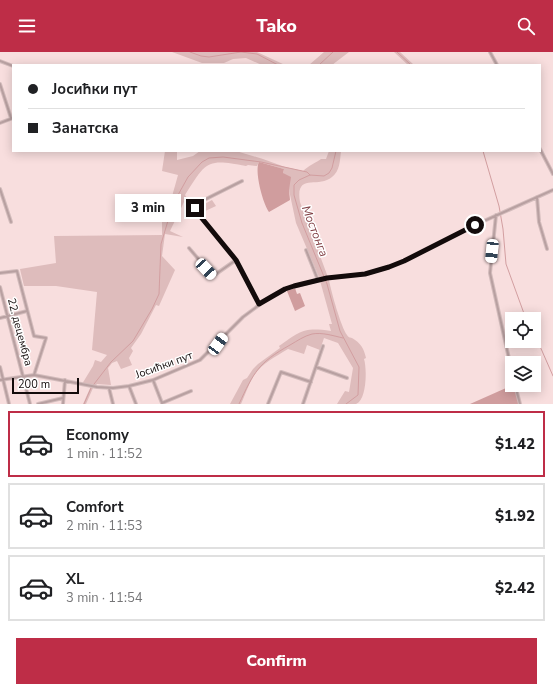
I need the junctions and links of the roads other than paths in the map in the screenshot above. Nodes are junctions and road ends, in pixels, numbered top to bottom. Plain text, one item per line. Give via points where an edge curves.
1 (490, 52) edge
2 (0, 62) edge
3 (496, 64) edge
4 (12, 66) edge
5 (0, 84) edge
6 (12, 118) edge
7 (0, 123) edge
8 (541, 151) edge
9 (553, 174) edge
10 (242, 181) dead end
11 (0, 189) edge
12 (553, 190) edge
13 (536, 197) junction
14 (497, 215) junction
15 (11, 222) dead end
16 (189, 248) dead end
17 (547, 249) dead end
18 (306, 250) dead end
19 (236, 260) junction
20 (0, 273) edge
21 (319, 280) junction
22 (0, 287) edge
23 (259, 304) junction
24 (27, 311) junction
25 (8, 316) junction
26 (0, 318) edge
27 (323, 346) dead end
28 (508, 356) edge
29 (0, 367) edge
30 (316, 367) junction
31 (34, 375) junction
32 (24, 376) junction
33 (347, 378) dead end
34 (2, 380) edge
35 (65, 380) junction
36 (153, 380) junction
37 (311, 382) junction
38 (129, 386) junction
39 (108, 388) junction
40 (191, 391) dead end
41 (517, 392) edge
42 (64, 398) junction
43 (9, 404) edge
44 (30, 404) edge
45 (38, 404) edge
46 (63, 404) edge
47 (113, 404) edge
48 (136, 404) edge
49 (162, 404) edge
50 (268, 404) edge
51 (303, 404) edge
52 (520, 404) edge

1 - 3 street
2 - 4 street
5 - 6 street
6 - 7 street
8 - 9 street
10 - 19 street via 195,208
11 - 15 street
12 - 13 street, Јосићки пут
13 - 14 street, Јосићки пут
13 - 17 street via 539,222
14 - 21 street, Јосићки пут via 389,267 365,274
14 - 28 street via 490,273
16 - 19 street via 212,275
18 - 21 street
19 - 23 street
20 - 24 street via 17,271
21 - 23 street, Јосићки пут via 285,289
22 - 25 street, 22. децембра
23 - 36 street, Јосићки пут via 234,324 218,344 200,360
24 - 25 street
24 - 31 street via 34,336 46,338
25 - 26 street
25 - 32 street, 22. децембра
27 - 30 street
29 - 34 street
30 - 33 street
30 - 37 street
31 - 32 street, Јосићки пут
31 - 35 street, Јосићки пут
32 - 34 street, Јосићки пут
32 - 44 street, 22. децембра
34 - 43 street
35 - 39 street, Јосићки пут
35 - 42 street
36 - 38 street, Јосићки пут
36 - 49 street
37 - 50 street via 281,372
37 - 51 street
38 - 39 street, Јосићки пут
38 - 48 street
39 - 47 street
40 - 49 street
41 - 52 street
42 - 45 street
42 - 46 street

